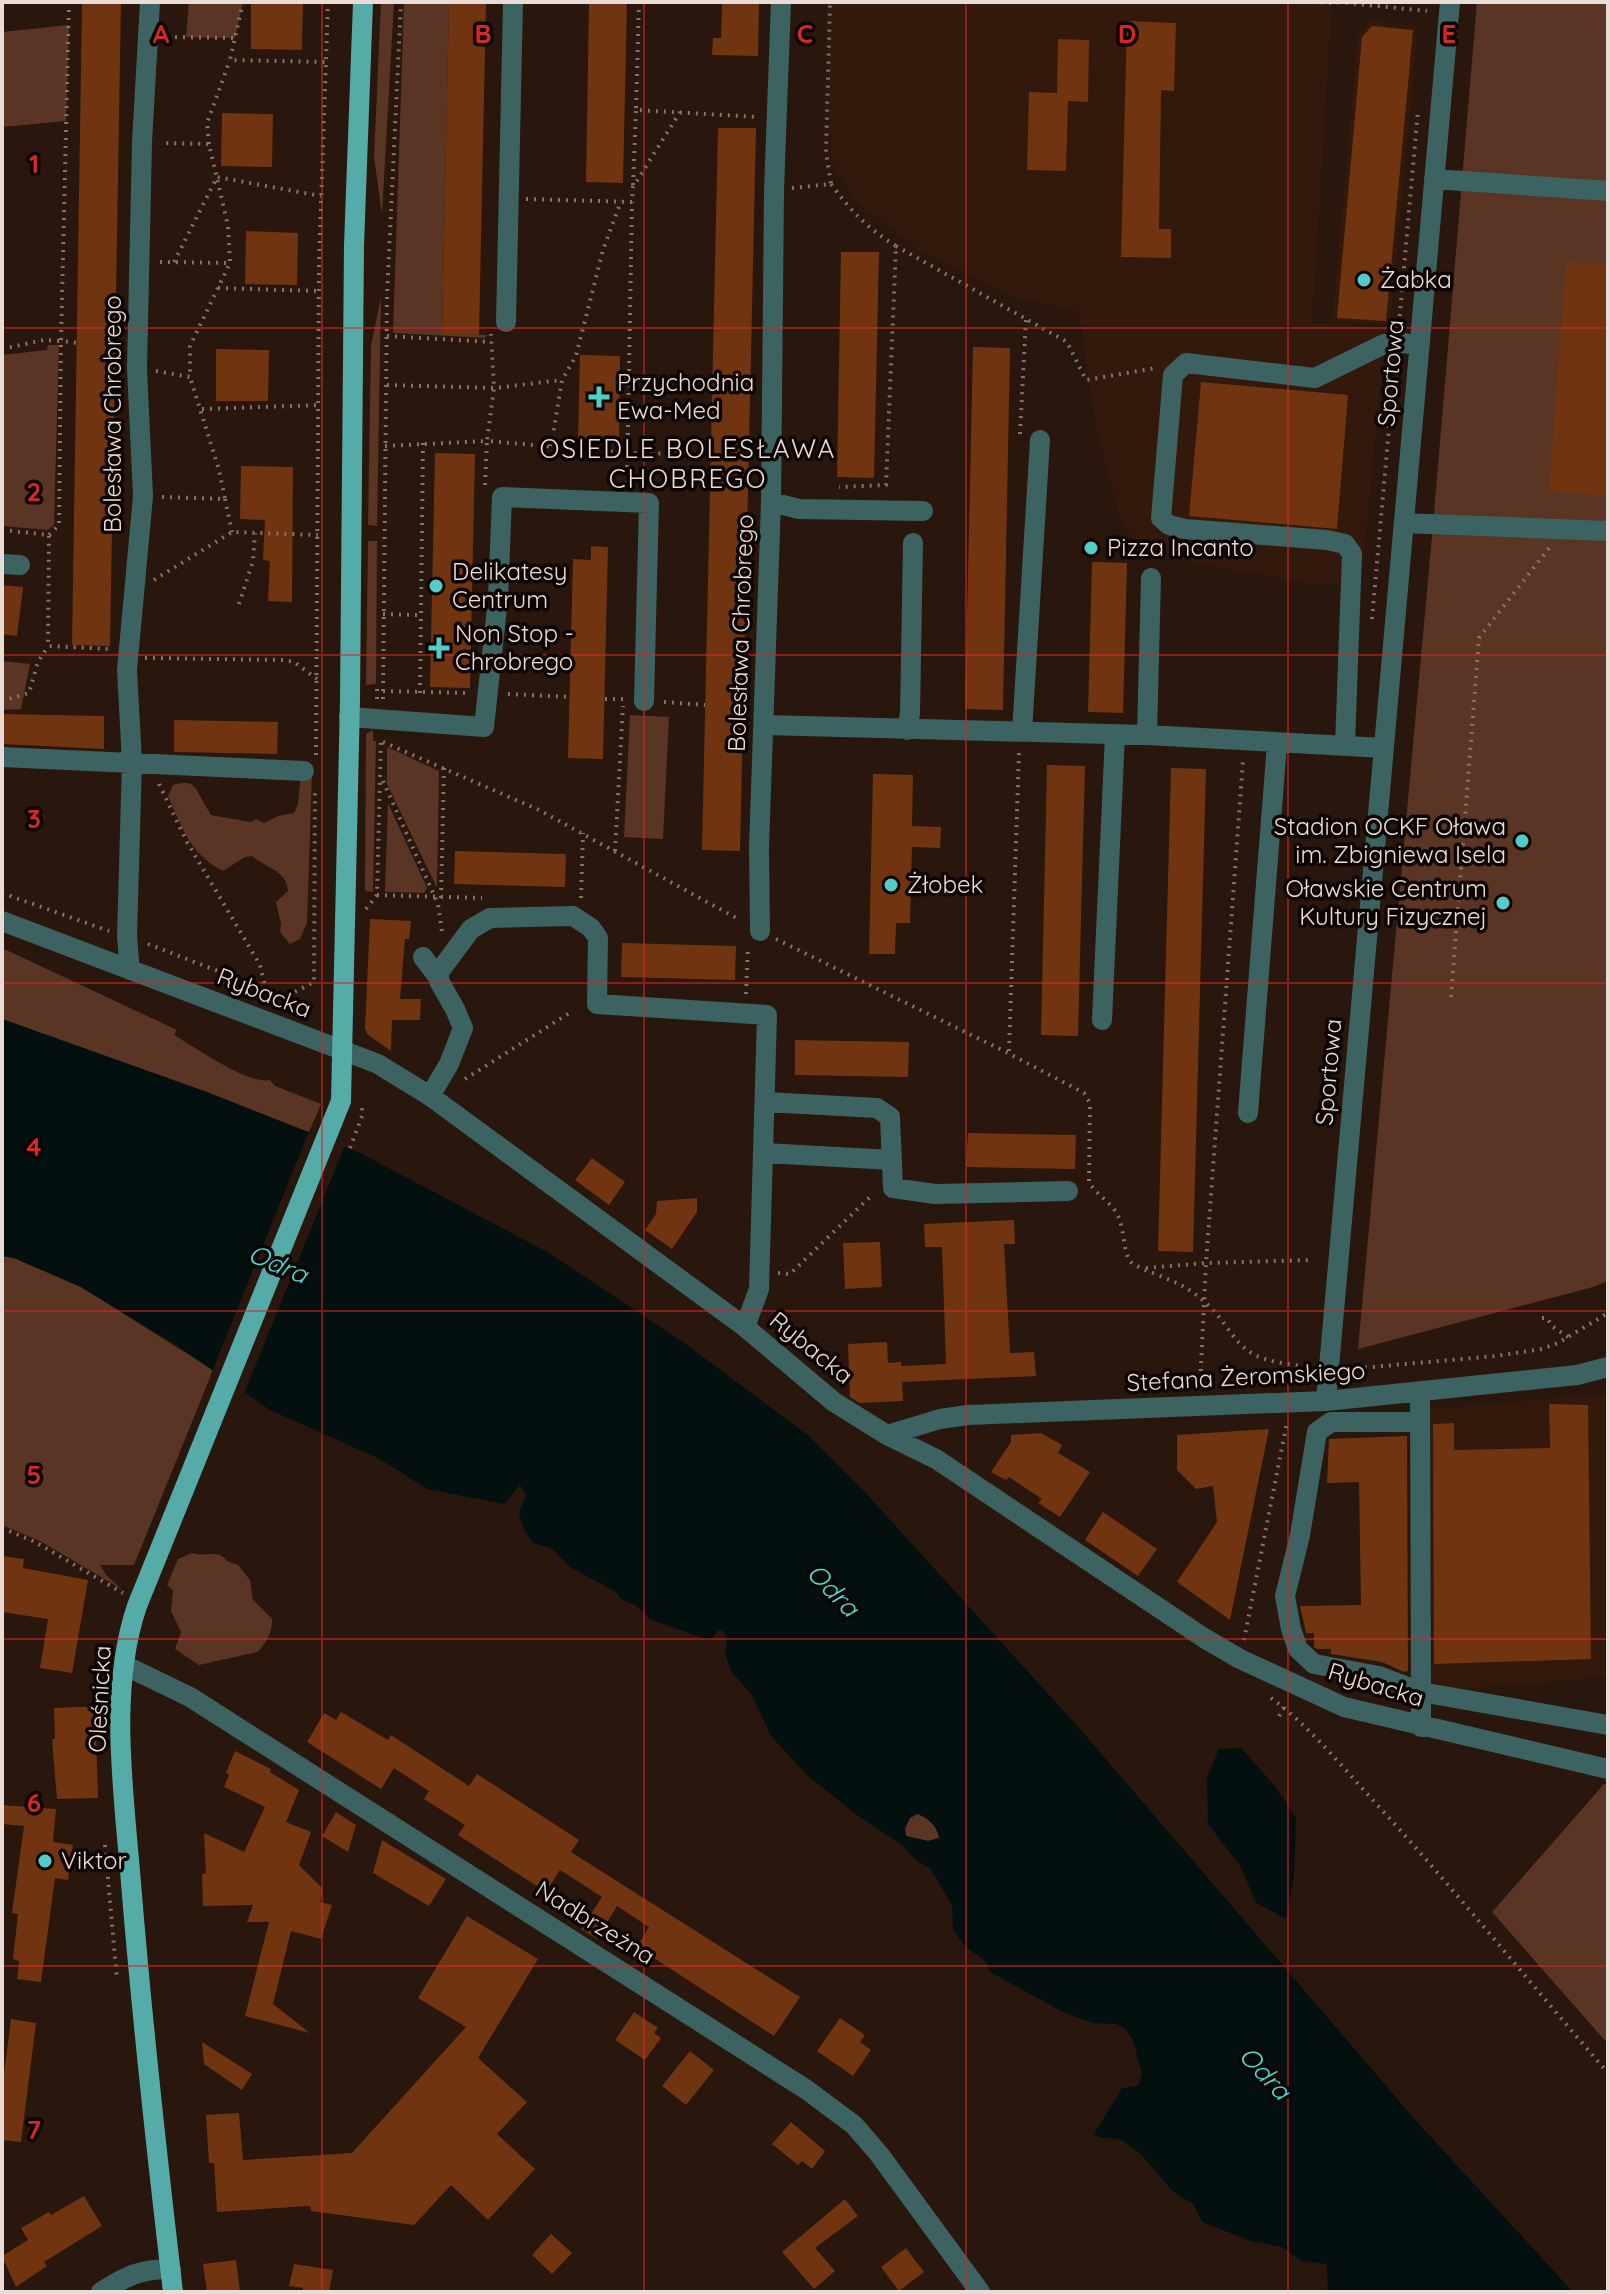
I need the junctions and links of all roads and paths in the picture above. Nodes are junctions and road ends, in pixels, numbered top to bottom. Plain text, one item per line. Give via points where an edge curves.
1 (69, 2) edge
2 (150, 2) edge
3 (243, 2) edge
4 (328, 2) edge
5 (363, 2) edge
6 (401, 2) edge
7 (513, 2) edge
8 (639, 2) edge
9 (781, 2) edge
10 (830, 2) edge
11 (1305, 2) edge
12 (1338, 2) edge
13 (1450, 2) edge
14 (1427, 11) dead end
15 (148, 37) junction
16 (235, 38) junction
17 (230, 60) junction
18 (325, 62) junction
19 (1418, 104) dead end
20 (636, 110) junction
21 (680, 112) junction
22 (769, 117) dead end
23 (142, 142) junction
24 (209, 144) junction
25 (217, 177) junction
26 (1434, 179) junction
27 (831, 184) junction
28 (633, 187) junction
29 (774, 190) junction
30 (1608, 191) edge
31 (321, 196) junction
32 (509, 200) junction
33 (621, 201) junction
34 (632, 202) junction
35 (896, 246) junction
36 (140, 262) junction
37 (174, 262) junction
38 (230, 263) junction
39 (218, 288) junction
40 (319, 291) junction
41 (506, 322) dead end
42 (387, 336) junction
43 (61, 341) junction
44 (491, 342) dead end
45 (77, 343) dead end
46 (1397, 343) junction
47 (1419, 347) junction
48 (2, 349) edge
49 (1186, 363) junction
50 (137, 369) junction
51 (190, 377) junction
52 (562, 380) junction
53 (387, 385) junction
54 (493, 402) dead end
55 (319, 405) junction
56 (201, 409) junction
57 (1040, 440) dead end
58 (423, 442) junction
59 (385, 446) junction
60 (551, 446) dead end
61 (628, 453) junction
62 (711, 454) dead end
63 (829, 487) dead end
64 (143, 496) junction
65 (225, 499) junction
66 (627, 501) junction
67 (771, 502) junction
68 (923, 511) dead end
69 (1404, 523) junction
70 (2, 530) edge
71 (1563, 530) junction
72 (1608, 531) edge
73 (232, 532) junction
74 (255, 533) junction
75 (49, 535) junction
76 (318, 535) junction
77 (913, 543) dead end
78 (1151, 578) dead end
79 (134, 582) junction
80 (239, 604) dead end
81 (383, 614) junction
82 (419, 615) junction
83 (1372, 625) dead end
84 (48, 646) junction
85 (123, 654) junction
86 (317, 679) junction
87 (420, 693) dead end
88 (490, 693) junction
89 (570, 697) dead end
90 (634, 700) joint
91 (2, 701) edge
92 (384, 707) dead end
93 (349, 717) junction
94 (765, 725) junction
95 (377, 729) dead end
96 (907, 730) junction
97 (1115, 735) junction
98 (1147, 735) junction
99 (381, 740) junction
100 (1021, 740) junction
101 (1245, 742) junction
102 (1277, 744) junction
103 (1345, 745) junction
104 (1384, 748) junction
105 (2, 757) edge
106 (137, 762) junction
107 (444, 768) junction
108 (312, 771) junction
109 (380, 775) junction
110 (583, 833) junction
111 (615, 851) junction
112 (377, 895) junction
113 (438, 898) junction
114 (495, 898) dead end
115 (581, 901) dead end
116 (366, 907) dead end
117 (2, 921) edge
118 (754, 928) junction
119 (423, 957) dead end
120 (447, 958) junction
121 (130, 970) junction
122 (438, 977) junction
123 (266, 990) dead end
124 (1451, 997) dead end
125 (273, 1012) dead end
126 (571, 1012) dead end
127 (745, 1014) junction
128 (1102, 1020) dead end
129 (343, 1050) junction
130 (1008, 1053) junction
131 (460, 1082) dead end
132 (430, 1096) junction
133 (765, 1102) junction
134 (1248, 1113) dead end
135 (362, 1116) dead end
136 (350, 1148) dead end
137 (764, 1153) junction
138 (892, 1160) junction
139 (893, 1185) junction
140 (1068, 1191) dead end
141 (1313, 1260) dead end
142 (1206, 1263) junction
143 (1144, 1268) junction
144 (759, 1289) junction
145 (1204, 1302) junction
146 (1608, 1313) edge
147 (1542, 1318) dead end
148 (745, 1327) junction
149 (1568, 1337) junction
150 (1310, 1367) dead end
151 (1608, 1367) edge
152 (1347, 1370) dead end
153 (1420, 1392) junction
154 (1200, 1393) dead end
155 (1326, 1401) junction
156 (1284, 1417) dead end
157 (1419, 1422) junction
158 (887, 1435) junction
159 (2, 1528) edge
160 (116, 1589) dead end
161 (1251, 1648) dead end
162 (124, 1665) junction
163 (1421, 1692) junction
164 (1279, 1716) dead end
165 (1608, 1725) edge
166 (1421, 1727) junction
167 (1608, 1769) edge
168 (1608, 2073) edge
169 (171, 2269) junction
170 (101, 2292) edge
171 (173, 2292) edge
172 (980, 2292) edge

1 - 43 path
2 - 15 street, Bolesława Chrobrego
3 - 16 path
4 - 18 path
5 - 93 main road
6 - 42 path
7 - 32 street
8 - 20 path
9 - 29 street, Bolesława Chrobrego
10 - 27 path via 826,152
11 - 12 path
12 - 14 path
13 - 26 street, Sportowa
15 - 16 path
15 - 23 street, Bolesława Chrobrego
16 - 17 path
17 - 18 path
17 - 24 path via 207,123
18 - 31 path
19 - 46 path
20 - 21 path
20 - 28 path
21 - 22 path
21 - 28 path
23 - 24 path
23 - 36 street, Bolesława Chrobrego
24 - 25 path
25 - 31 path
25 - 37 path
25 - 38 path
26 - 30 street
26 - 47 street, Sportowa
27 - 29 path
27 - 35 path via 873,232
28 - 34 path
29 - 67 street, Bolesława Chrobrego
31 - 40 path
32 - 33 path
32 - 41 street
33 - 34 path
33 - 52 path via 576,356
34 - 61 path
35 - 49 path via 1067,342 1086,380
35 - 63 path via 886,485
36 - 37 path
36 - 50 street, Bolesława Chrobrego
37 - 38 path
38 - 39 path
39 - 40 path
39 - 51 path via 190,346
40 - 55 path
42 - 44 path
42 - 53 path
43 - 45 path
43 - 48 path
43 - 75 path via 59,525
46 - 47 street
46 - 49 street via 1384,344 1315,378
46 - 83 path
47 - 69 street, Sportowa
49 - 103 street via 1173,375 1161,518 1185,529 1345,544 1352,554
50 - 51 path
50 - 64 street, Bolesława Chrobrego
51 - 56 path
52 - 53 path via 494,388
52 - 60 path
53 - 59 path
54 - 58 path via 487,441
55 - 56 path
55 - 76 path
56 - 65 path
57 - 100 street
58 - 59 path
58 - 82 path
59 - 81 path
61 - 62 path
61 - 66 path
64 - 65 path
64 - 79 street, Bolesława Chrobrego
65 - 73 path
66 - 88 street via 502,497
66 - 90 street via 649,503
67 - 68 street via 799,509
67 - 94 street, Bolesława Chrobrego
69 - 71 street
69 - 104 street, Sportowa
70 - 75 path
71 - 72 street
71 - 124 path via 1479,638
73 - 74 path
73 - 79 path via 152,582
74 - 76 path
74 - 80 path via 253,561
75 - 84 path
76 - 86 path
77 - 96 street
78 - 98 street
79 - 85 street, Bolesława Chrobrego via 137,625
81 - 82 path
81 - 92 path
82 - 87 path
84 - 85 path
84 - 91 path via 29,693
85 - 86 path via 284,660
85 - 106 street, Bolesława Chrobrego
86 - 108 path
88 - 89 path
88 - 93 street via 484,727
90 - 111 path
93 - 129 main road
94 - 96 street
94 - 118 street, Bolesława Chrobrego
95 - 99 path
96 - 100 street
97 - 98 street
97 - 100 street
97 - 128 street
98 - 101 street
99 - 107 path
99 - 109 path
100 - 130 path
101 - 102 street
101 - 142 path
102 - 103 street
102 - 134 street
103 - 104 street
104 - 155 street, Sportowa
105 - 106 street
106 - 108 street
106 - 121 street, Bolesława Chrobrego via 127,937
106 - 123 path via 158,781 187,842 260,965
107 - 110 path
107 - 113 path
108 - 125 path via 314,982 281,999
109 - 112 path
109 - 113 path
110 - 111 path
110 - 115 path
111 - 118 path
112 - 113 path
112 - 116 path
113 - 114 path
113 - 120 path
117 - 121 street, Rybacka
118 - 127 path
118 - 130 path
119 - 122 street
120 - 122 street
120 - 127 street via 484,920 573,916 598,938 597,1004
121 - 129 street, Rybacka
122 - 132 street via 463,1028
126 - 131 path
127 - 133 street via 767,1015
129 - 132 street, Rybacka
129 - 162 main road, Oleśnicka via 341,1101 150,1573
130 - 143 path via 1088,1098 1089,1182 1116,1211 1128,1259
132 - 148 street, Rybacka
133 - 137 street
133 - 138 street via 877,1108 890,1117
135 - 136 path
137 - 138 street
137 - 144 street
138 - 139 street
139 - 140 street via 935,1194
139 - 144 path via 880,1188 790,1274 769,1272
141 - 142 path
142 - 143 path
142 - 145 path
143 - 145 path
144 - 148 street
145 - 150 path via 1255,1356
145 - 154 path
146 - 149 path
147 - 149 path
148 - 158 street, Rybacka via 834,1402
149 - 152 path via 1533,1351
151 - 153 street, Stefana Żeromskiego
153 - 155 street, Stefana Żeromskiego
153 - 157 street
155 - 158 street, Stefana Żeromskiego via 968,1415
156 - 161 path via 1288,1423 1243,1644
157 - 163 street
157 - 163 street via 1331,1422 1317,1432 1285,1596 1298,1649 1314,1664 1379,1676
158 - 166 street, Rybacka via 936,1459 1240,1659 1328,1702
159 - 160 path
162 - 169 main road, Oleśnicka via 125,1817
162 - 172 street, Nadbrzeżna via 190,1697 807,2090 854,2125 879,2154
163 - 165 street
163 - 166 street
164 - 168 path via 1284,1707 1395,1823
166 - 167 street, Rybacka
169 - 170 street via 131,2274
169 - 171 main road, Oleśnicka

